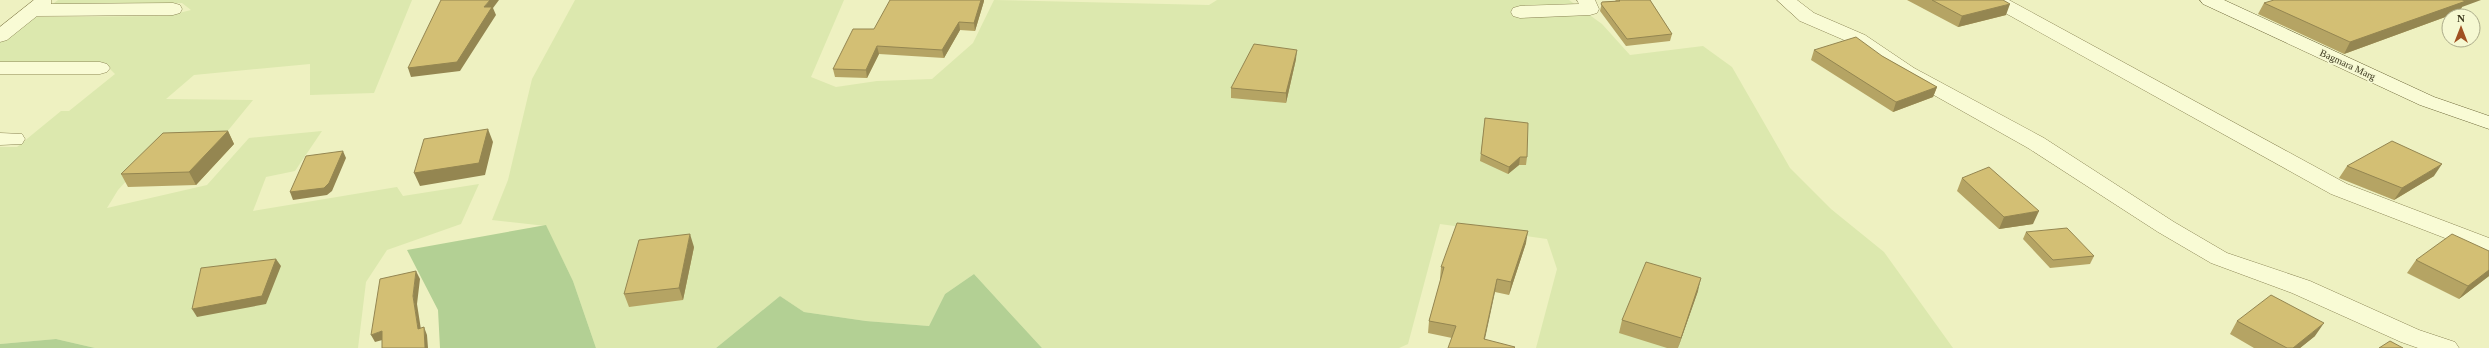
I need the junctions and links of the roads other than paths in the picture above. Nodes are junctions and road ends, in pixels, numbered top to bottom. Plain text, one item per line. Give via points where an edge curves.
1 (1586, 0) edge
2 (1786, 0) edge
3 (1995, 0) edge
4 (2209, 0) edge
5 (38, 5) edge
6 (172, 9) dead end
7 (1520, 12) dead end
8 (0, 36) edge
9 (0, 68) edge
10 (100, 68) dead end
11 (2489, 123) edge
12 (2489, 247) edge
13 (2446, 348) edge

1 - 7 street via 1590,9
2 - 13 street via 1807,17 1858,39 1907,72 2036,143 2219,258 2301,287 2410,336
3 - 12 street via 2252,143 2339,188
4 - 11 street, Bagmara Marg via 2427,100
5 - 6 street
5 - 8 street
9 - 10 street

